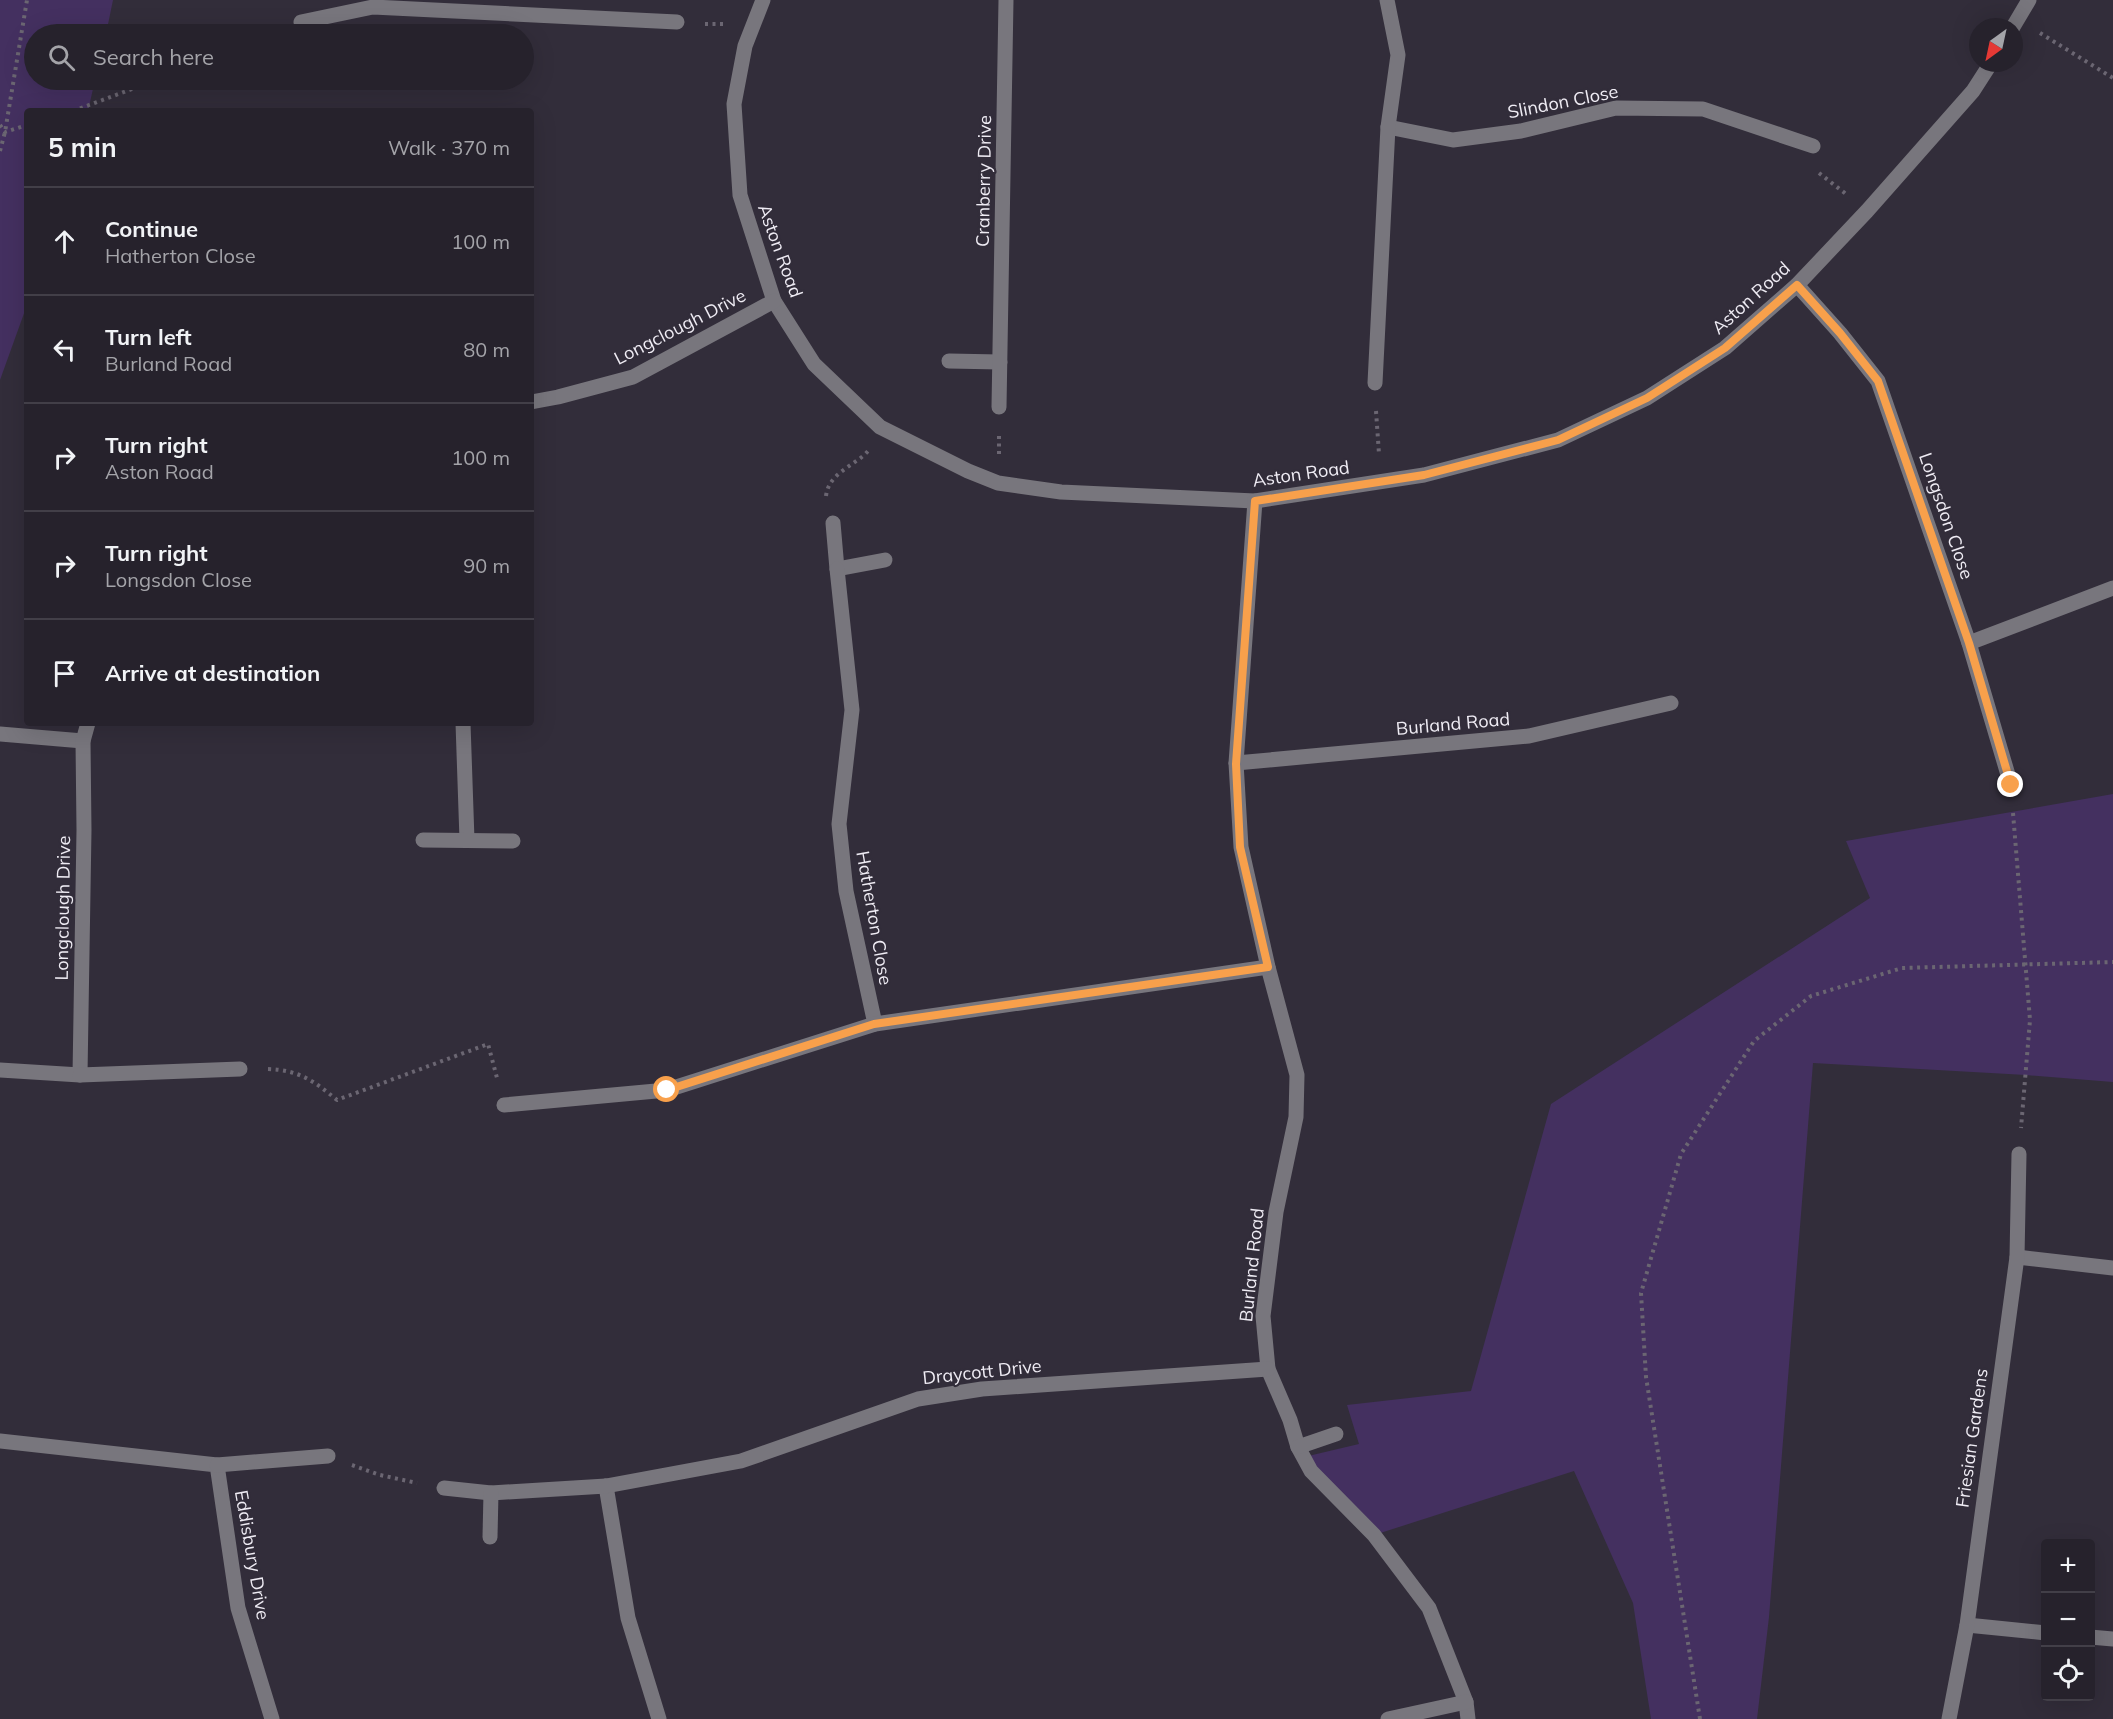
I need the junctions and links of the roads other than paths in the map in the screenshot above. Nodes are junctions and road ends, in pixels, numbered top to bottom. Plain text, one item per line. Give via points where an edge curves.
1 (763, 0) edge
2 (1006, 0) edge
3 (1388, 0) edge
4 (2029, 0) edge
5 (368, 3) edge
6 (2018, 18) edge
7 (301, 22) dead end
8 (677, 22) road end
9 (1985, 72) edge
10 (1388, 127) junction
11 (1813, 146) road end
12 (1797, 285) junction
13 (774, 301) junction
14 (949, 361) dead end
15 (1000, 362) junction
16 (1375, 383) road end
17 (534, 401) edge
18 (999, 407) road end
19 (1255, 501) junction
20 (832, 523) road end
21 (885, 560) dead end
22 (837, 569) junction
23 (2113, 588) edge
24 (1969, 643) junction
25 (1671, 704) dead end
26 (87, 726) edge
27 (463, 726) edge
28 (0, 734) edge
29 (83, 741) junction
30 (1236, 764) junction
31 (2011, 785) road end
32 (423, 840) dead end
33 (467, 840) junction
34 (513, 841) dead end
35 (1268, 967) junction
36 (874, 1024) junction
37 (240, 1068) road end
38 (0, 1070) edge
39 (80, 1075) junction
40 (504, 1105) road end
41 (2019, 1154) road end
42 (2017, 1257) junction
43 (2113, 1268) edge
44 (1268, 1369) junction
45 (1336, 1434) dead end
46 (0, 1441) edge
47 (1298, 1447) junction
48 (328, 1456) road end
49 (217, 1465) junction
50 (606, 1486) junction
51 (444, 1488) road end
52 (491, 1493) junction
53 (490, 1537) dead end
54 (1967, 1625) junction
55 (2041, 1632) edge
56 (2095, 1637) edge
57 (2113, 1639) edge
58 (1466, 1702) junction
59 (272, 1719) edge
60 (659, 1719) edge
61 (1388, 1719) edge
62 (1468, 1719) edge
63 (1949, 1719) edge

1 - 13 street, Aston Road via 745,46 734,104 740,195
2 - 15 street, Cranberry Drive
3 - 10 street via 1398,55
4 - 6 street
5 - 7 street
5 - 8 street
9 - 12 street, Aston Road via 1973,91 1868,211
10 - 11 street, Slindon Close via 1453,140 1521,131 1616,108 1703,110
10 - 16 street
12 - 19 street, Aston Road via 1725,348 1647,398 1558,440 1424,475
12 - 24 street, Longsdon Close via 1878,381
13 - 17 street, Longclough Drive via 633,377
13 - 19 street, Aston Road via 814,364 880,426 968,471 998,483 1061,492
14 - 15 street
15 - 18 street, Cranberry Drive
19 - 30 street, Burland Road
20 - 22 street, Hatherton Close
21 - 22 street
22 - 36 street, Hatherton Close via 852,710 839,824 846,891
23 - 24 street
24 - 31 street, Longsdon Close
25 - 30 street, Burland Road via 1529,736
26 - 29 street, Longclough Drive
27 - 33 street
28 - 29 street
29 - 39 street, Longclough Drive
30 - 35 street, Burland Road via 1240,847
32 - 33 street
33 - 34 street
35 - 36 street
35 - 44 street, Burland Road via 1297,1075 1296,1117 1276,1212 1263,1316
36 - 40 street via 667,1090
37 - 39 street
38 - 39 street
41 - 42 street, Friesian Gardens
42 - 43 street
42 - 54 street, Friesian Gardens
44 - 47 street, Burland Road
44 - 50 street, Draycott Drive via 982,1389 918,1399 741,1461
45 - 47 street
46 - 49 street, Eddisbury Drive
47 - 58 street, Burland Road via 1311,1471 1374,1535 1429,1608
48 - 49 street, Eddisbury Drive
49 - 59 street, Eddisbury Drive via 238,1608
50 - 52 street, Draycott Drive
50 - 60 street via 628,1618
51 - 52 street, Draycott Drive
52 - 53 street
54 - 55 street
54 - 63 street, Friesian Gardens
56 - 57 street
58 - 61 street
58 - 62 street, Burland Road

